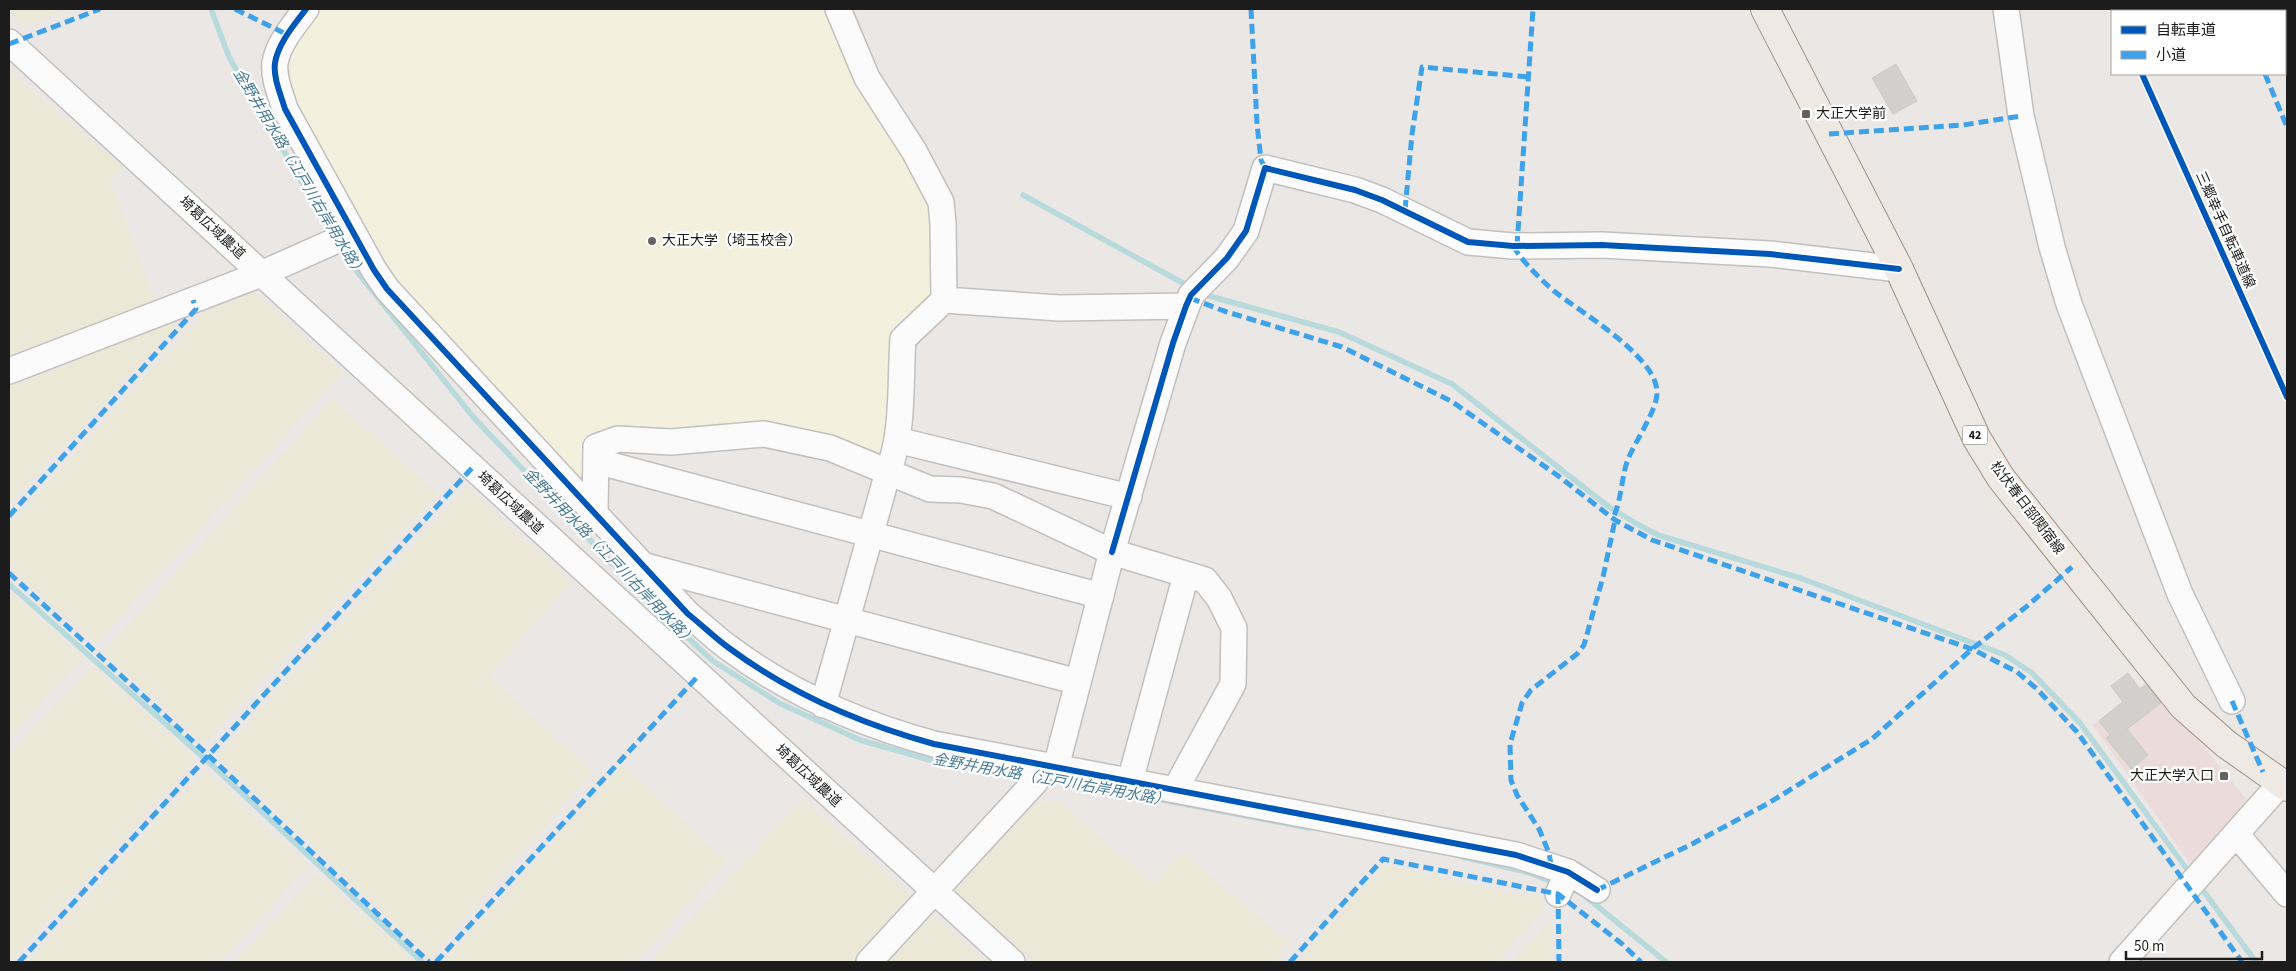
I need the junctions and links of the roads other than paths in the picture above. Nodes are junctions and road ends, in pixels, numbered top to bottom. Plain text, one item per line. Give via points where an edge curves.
1 (306, 9) edge
2 (838, 9) edge
3 (1765, 9) edge
4 (2006, 9) edge
5 (9, 42) edge
6 (353, 233) junction
7 (1899, 269) junction
8 (261, 274) junction
9 (1193, 295) junction
10 (944, 300) junction
11 (9, 371) edge
12 (897, 440) junction
13 (596, 461) junction
14 (888, 472) junction
15 (1129, 497) junction
16 (595, 514) junction
17 (870, 533) junction
18 (1112, 552) junction
19 (642, 565) junction
20 (1186, 575) junction
21 (1101, 596) junction
22 (848, 620) junction
23 (1078, 682) junction
24 (2232, 701) dead end
25 (823, 705) junction
26 (1043, 771) junction
27 (1130, 781) junction
28 (2284, 785) edge
29 (1175, 790) junction
30 (2237, 835) junction
31 (1568, 872) junction
32 (1597, 890) dead end
33 (935, 892) junction
34 (1558, 894) dead end
35 (2287, 894) edge
36 (869, 962) edge
37 (1012, 962) edge
38 (2122, 962) edge

1 - 6 street via 284,41 275,63 277,82 285,109
2 - 10 street via 867,78 914,151 941,202
3 - 7 main road, 松伏春日部関宿線 / 42
4 - 24 street via 2021,116 2069,304 2180,594
5 - 8 street, 埼葛広域農道
6 - 8 street
6 - 16 street via 387,289
7 - 9 street via 1770,254 1468,242 1355,190 1265,168 1246,231 1227,258
7 - 28 main road, 松伏春日部関宿線 / 42 via 1977,439 2002,478 2183,706 2226,744
8 - 11 street
8 - 33 street, 埼葛広域農道
9 - 10 street via 1059,308
9 - 15 street via 1173,343
10 - 12 street via 903,338
12 - 14 street
12 - 15 street
13 - 14 street via 596,447 618,439 671,442 764,434 830,448
13 - 16 street
13 - 17 street
14 - 17 street
14 - 18 street via 930,489 993,496
15 - 18 street
16 - 19 street
17 - 21 street
17 - 22 street
18 - 20 street
18 - 21 street
19 - 22 street
19 - 25 street via 688,614 728,648
20 - 27 street
20 - 29 street via 1205,580 1219,598 1234,628 1235,656 1233,684
21 - 23 street
22 - 23 street
22 - 25 street
23 - 26 street
25 - 26 street via 884,730
26 - 27 street
26 - 33 street
27 - 29 street
28 - 30 street
29 - 31 street via 1516,855
30 - 35 street
30 - 38 street
31 - 32 street
31 - 34 street
33 - 36 street
33 - 37 street, 埼葛広域農道

